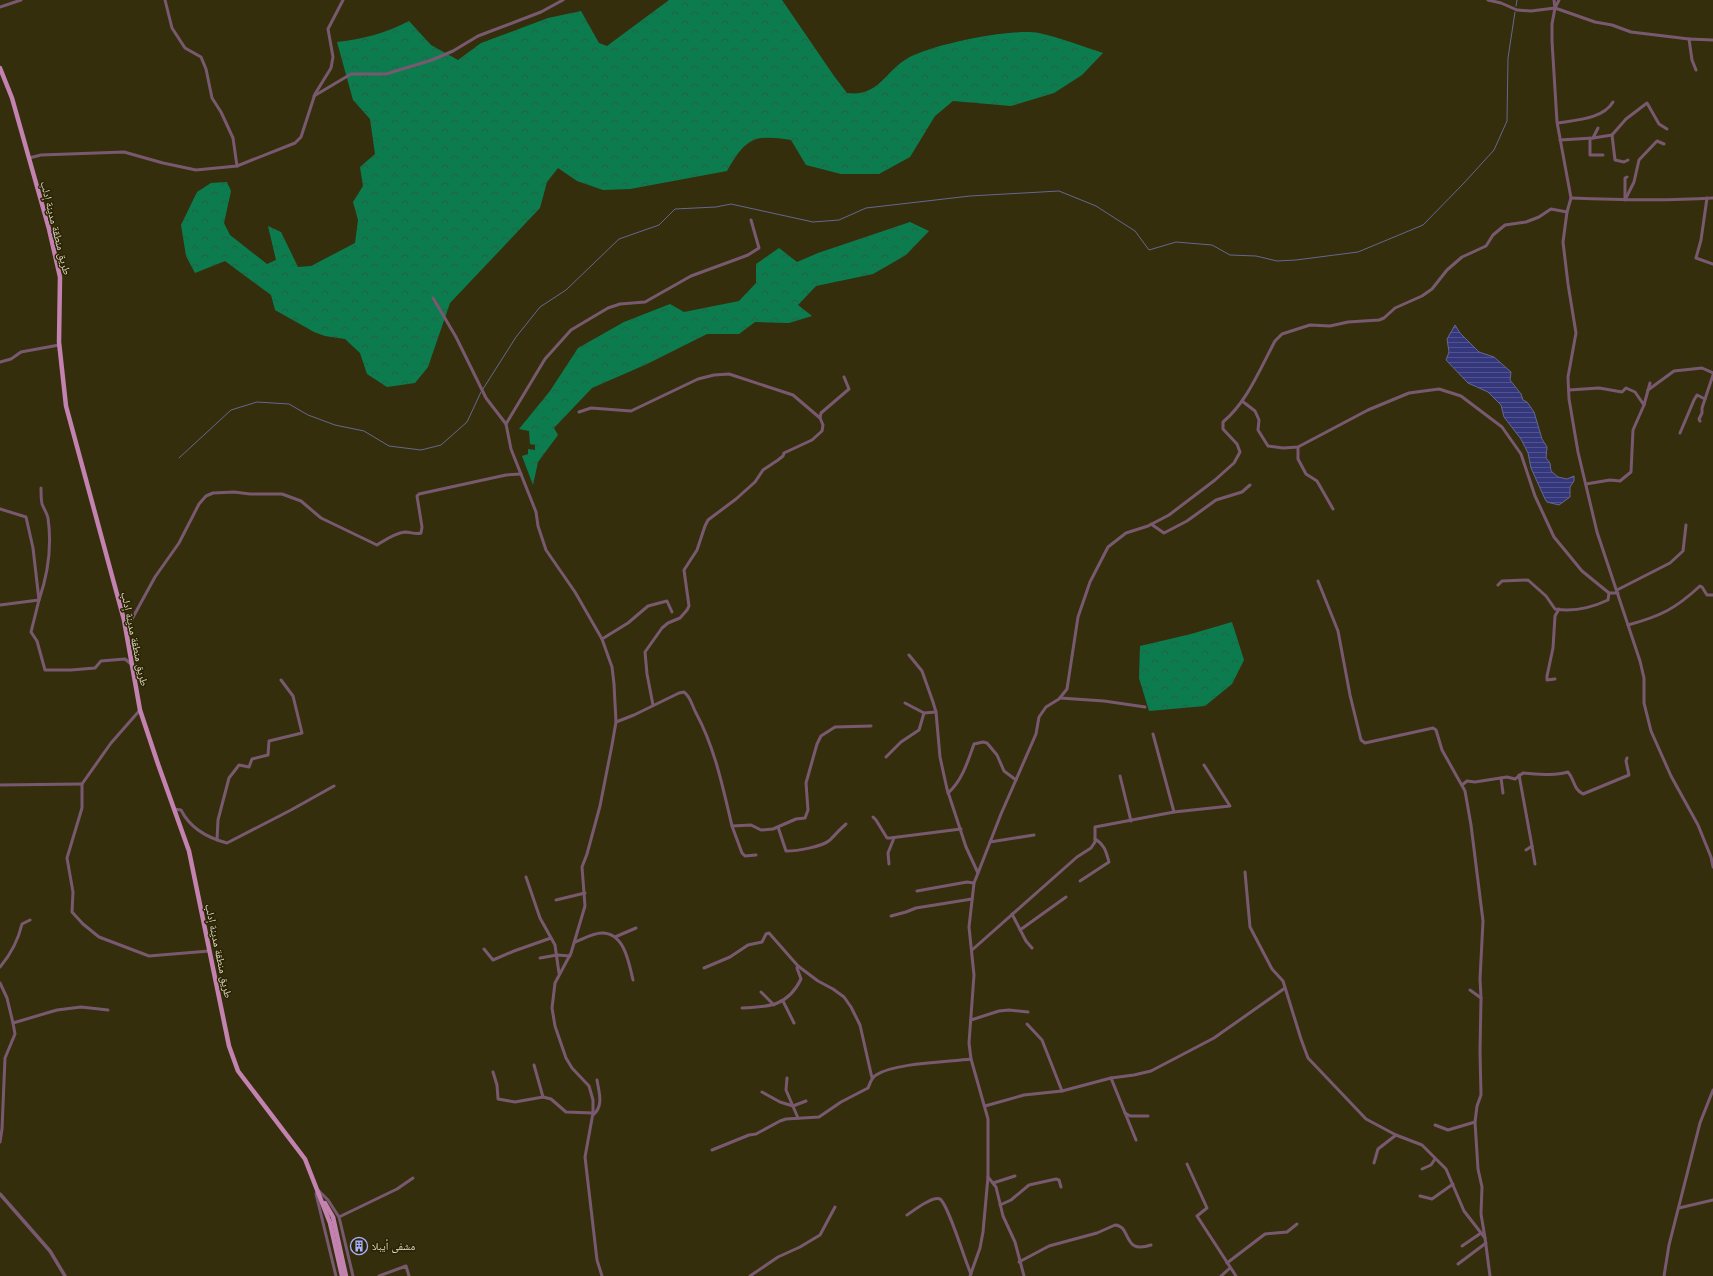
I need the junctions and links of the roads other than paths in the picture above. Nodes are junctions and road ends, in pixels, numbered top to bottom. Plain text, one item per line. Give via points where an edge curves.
1 (21, 0) edge
2 (165, 0) edge
3 (343, 0) edge
4 (563, 0) edge
5 (1488, 0) edge
6 (1554, 0) edge
7 (1558, 0) edge
8 (0, 7) edge
9 (1555, 8) junction
10 (1689, 38) junction
11 (1713, 40) edge
12 (0, 68) edge
13 (1696, 70) dead end
14 (314, 96) junction
15 (1613, 102) dead end
16 (1558, 123) junction
17 (1598, 128) dead end
18 (1667, 129) dead end
19 (1612, 135) junction
20 (1592, 138) junction
21 (1560, 140) junction
22 (1664, 144) dead end
23 (1603, 155) dead end
24 (29, 158) junction
25 (1628, 160) dead end
26 (237, 166) junction
27 (1627, 177) dead end
28 (1571, 198) junction
29 (1707, 198) junction
30 (1713, 198) edge
31 (1625, 200) junction
32 (1567, 212) junction
33 (751, 220) dead end
34 (1713, 264) edge
35 (433, 298) dead end
36 (59, 345) junction
37 (0, 362) edge
38 (1713, 374) edge
39 (844, 377) dead end
40 (1650, 383) dead end
41 (1569, 390) junction
42 (1648, 390) junction
43 (1705, 399) junction
44 (1242, 401) junction
45 (1644, 405) junction
46 (579, 412) dead end
47 (820, 418) junction
48 (1700, 421) dead end
49 (506, 424) junction
50 (1680, 433) dead end
51 (1298, 447) junction
52 (521, 474) junction
53 (1586, 484) junction
54 (1250, 485) dead end
55 (41, 488) dead end
56 (0, 508) edge
57 (1333, 509) dead end
58 (1150, 524) junction
59 (1686, 525) dead end
60 (1318, 581) dead end
61 (1498, 586) dead end
62 (1617, 592) junction
63 (1609, 593) junction
64 (1713, 595) edge
65 (39, 600) junction
66 (0, 605) edge
67 (1559, 609) junction
68 (672, 612) dead end
69 (1628, 625) junction
70 (126, 630) junction
71 (602, 639) junction
72 (909, 656) dead end
73 (132, 665) junction
74 (1555, 679) dead end
75 (282, 680) dead end
76 (1060, 698) junction
77 (905, 703) dead end
78 (653, 705) junction
79 (1145, 707) dead end
80 (140, 710) junction
81 (936, 712) junction
82 (924, 713) junction
83 (616, 722) junction
84 (871, 726) dead end
85 (1153, 734) dead end
86 (886, 757) dead end
87 (1627, 758) dead end
88 (1204, 765) dead end
89 (1519, 775) junction
90 (1120, 776) dead end
91 (1501, 778) junction
92 (1016, 780) junction
93 (82, 784) junction
94 (0, 785) edge
95 (1462, 785) junction
96 (334, 786) dead end
97 (948, 793) junction
98 (1503, 794) dead end
99 (174, 809) junction
100 (1174, 812) junction
101 (873, 817) dead end
102 (1131, 821) junction
103 (846, 824) dead end
104 (732, 826) junction
105 (778, 827) junction
106 (961, 830) junction
107 (1034, 835) dead end
108 (894, 838) junction
109 (1095, 839) junction
110 (217, 840) junction
111 (990, 842) junction
112 (1532, 846) junction
113 (1526, 850) dead end
114 (756, 855) dead end
115 (888, 864) dead end
116 (1535, 864) dead end
117 (1713, 867) edge
118 (1245, 872) dead end
119 (978, 873) junction
120 (526, 877) dead end
121 (1080, 881) dead end
122 (974, 883) junction
123 (917, 891) dead end
124 (585, 893) junction
125 (1066, 897) dead end
126 (972, 899) junction
127 (556, 900) dead end
128 (1012, 914) junction
129 (891, 916) dead end
130 (30, 920) dead end
131 (636, 928) dead end
132 (1020, 930) junction
133 (551, 938) junction
134 (615, 938) junction
135 (575, 942) junction
136 (1032, 948) dead end
137 (484, 949) dead end
138 (972, 950) junction
139 (209, 951) junction
140 (558, 955) junction
141 (570, 956) junction
142 (540, 958) dead end
143 (798, 966) junction
144 (0, 967) edge
145 (704, 968) dead end
146 (559, 973) junction
147 (633, 980) dead end
148 (0, 983) edge
149 (1285, 988) junction
150 (1470, 990) dead end
151 (761, 992) dead end
152 (1481, 998) junction
153 (783, 1001) junction
154 (774, 1006) junction
155 (742, 1008) dead end
156 (108, 1010) dead end
157 (1028, 1012) dead end
158 (971, 1020) junction
159 (13, 1023) junction
160 (794, 1023) dead end
161 (1027, 1024) dead end
162 (971, 1059) junction
163 (534, 1065) dead end
164 (493, 1072) dead end
165 (787, 1078) dead end
166 (872, 1078) junction
167 (1111, 1078) junction
168 (597, 1080) dead end
169 (1713, 1090) edge
170 (1062, 1091) junction
171 (762, 1092) dead end
172 (543, 1097) junction
173 (806, 1101) dead end
174 (793, 1106) junction
175 (985, 1106) junction
176 (1125, 1113) junction
177 (593, 1114) junction
178 (1148, 1116) dead end
179 (798, 1118) junction
180 (1475, 1122) junction
181 (1434, 1125) dead end
182 (1396, 1135) junction
183 (1136, 1140) dead end
184 (0, 1142) edge
185 (712, 1150) dead end
186 (1435, 1159) junction
187 (1374, 1163) dead end
188 (1186, 1164) dead end
189 (1422, 1169) dead end
190 (1015, 1176) dead end
191 (988, 1177) junction
192 (412, 1178) dead end
193 (993, 1183) junction
194 (1453, 1184) junction
195 (1061, 1187) dead end
196 (318, 1190) junction
197 (0, 1194) edge
198 (1420, 1196) dead end
199 (1713, 1200) edge
200 (1000, 1205) junction
201 (835, 1206) dead end
202 (1679, 1208) junction
203 (907, 1215) dead end
204 (339, 1217) junction
205 (1297, 1224) dead end
206 (1481, 1232) junction
207 (1486, 1238) junction
208 (1486, 1243) junction
209 (1151, 1245) dead end
210 (1462, 1246) dead end
211 (1019, 1262) junction
212 (1227, 1263) junction
213 (1458, 1264) dead end
214 (1230, 1268) junction
215 (970, 1275) edge
216 (65, 1276) edge
217 (336, 1276) edge
218 (342, 1276) edge
219 (346, 1276) edge
220 (353, 1276) edge
221 (379, 1276) edge
222 (409, 1276) edge
223 (602, 1276) edge
224 (750, 1276) edge
225 (1024, 1276) edge
226 (1221, 1276) edge
227 (1236, 1276) edge
228 (1490, 1276) edge
229 (1664, 1276) edge

1 - 8 street
2 - 26 street via 172,28 185,48 201,57 212,98 222,112 233,138
3 - 14 street via 328,29 333,57 331,68
4 - 14 street via 541,12 478,36 432,60 386,74 351,74
5 - 9 street via 1517,10
6 - 9 street
7 - 9 street
9 - 10 street via 1631,32
9 - 16 street via 1552,41
10 - 11 street
10 - 13 street
12 - 24 main road, طريق منطقة مدينة إدلب via 12,98
14 - 26 street via 301,137 295,144
15 - 16 street via 1608,109 1594,116
16 - 21 street
17 - 20 street
18 - 19 street via 1659,124 1647,103 1626,119
19 - 20 street
19 - 25 street via 1614,160
20 - 21 street
20 - 23 street via 1590,155
21 - 28 street
22 - 31 street via 1657,141 1639,160 1634,182
24 - 26 street via 41,155 124,152 196,170
24 - 36 main road, طريق منطقة مدينة إدلب via 60,277
27 - 31 street
28 - 31 street
28 - 32 street
29 - 30 street
29 - 31 street
29 - 34 street via 1696,258
32 - 41 street via 1563,242 1576,333 1568,377
32 - 44 street via 1551,209 1526,222 1505,225 1493,235 1486,246 1462,257 1447,270 1432,289 1395,308 1384,318 1330,326 1310,325 1282,334 1275,341
33 - 49 street via 759,248 748,255 691,276 645,302 620,304 608,308 571,330 545,359
35 - 49 street via 486,398
36 - 37 street via 21,352 12,359
36 - 70 main road, طريق منطقة مدينة إدلب via 66,406
38 - 42 street via 1702,368 1674,371
38 - 43 street
39 - 47 street via 849,389 828,406
40 - 42 street
41 - 45 street via 1599,388 1622,392 1626,388 1635,392
41 - 53 street via 1578,452
42 - 45 street
43 - 48 street
43 - 50 street via 1697,395
44 - 51 street via 1255,411 1259,420 1258,430 1268,446
44 - 58 street via 1223,422 1223,429 1237,444 1240,452 1234,463 1170,515
45 - 53 street via 1633,430 1631,472 1620,481
46 - 47 street via 591,408 631,411 698,379 729,374 793,395
47 - 78 street via 822,431 812,440 784,453 762,470 755,482 713,516 705,526 697,550 684,570 689,606 680,618 662,628 645,652
49 - 52 street via 511,449
51 - 57 street via 1298,459 1306,474 1317,481
51 - 63 street via 1368,410 1409,392 1439,389 1460,396 1502,427 1521,454 1535,496 1554,537 1582,571
52 - 70 street via 419,494 417,496 421,533 404,532 377,545 321,518 301,501 282,494 213,493 199,504 179,544 155,577
52 - 71 street via 536,512 546,550 575,592
53 - 62 street via 1597,532
54 - 58 street via 1242,492 1216,500 1188,521 1164,533
55 - 65 street via 50,539 46,577
56 - 65 street via 26,517 33,548
58 - 76 street via 1126,533 1108,547 1100,561 1078,617 1067,689
59 - 62 street via 1683,551 1670,563
60 - 95 street via 1338,631 1361,740 1364,743 1433,728
61 - 67 street via 1502,581 1528,580
62 - 63 street
62 - 69 street
63 - 67 street via 1608,600 1594,607 1567,611
64 - 69 street via 1707,595 1700,586 1666,613
65 - 66 street
65 - 73 street via 31,632 37,641 45,670 94,668 101,661 125,659
67 - 74 street via 1547,676 1548,680
68 - 71 street via 667,601 648,606 628,623
69 - 117 street via 1644,678 1644,703 1651,731 1671,776 1698,825
70 - 73 main road, طريق منطقة مدينة إدلب
71 - 83 street via 612,667
72 - 81 street via 922,671
73 - 80 main road, طريق منطقة مدينة إدلب
75 - 110 street via 293,696 302,733 269,741 268,755 252,759 249,767 239,765 229,778 218,820
76 - 79 street via 1104,700
76 - 92 street via 1046,707 1039,717 1036,734
77 - 82 street
78 - 83 street
78 - 104 street via 679,692 689,696 701,720 718,770
80 - 93 street via 111,743
80 - 99 main road, طريق منطقة مدينة إدلب
81 - 82 street
81 - 97 street via 940,757
82 - 86 street via 920,730 901,742
83 - 124 street via 600,806 582,867
84 - 105 street via 835,727 821,736 806,783 808,810 805,818
85 - 100 street
87 - 89 street via 1629,775 1583,794 1578,792 1568,772 1561,775
88 - 100 street via 1230,806
89 - 91 street via 1515,778
89 - 112 street
90 - 102 street
91 - 95 street via 1467,781
91 - 98 street
92 - 97 street via 1004,771 997,755 987,743 979,742 974,744 965,769
92 - 111 street
93 - 94 street
93 - 139 street via 82,808 67,858 73,892 72,912 99,937 149,956
95 - 152 street via 1471,825 1483,921
96 - 110 street via 227,843
97 - 106 street
99 - 110 street via 181,810 186,820 204,834
99 - 139 main road, طريق منطقة مدينة إدلب via 189,851
100 - 102 street
101 - 108 street via 887,838
102 - 109 street via 1095,827
103 - 105 street via 826,842 792,851 786,851
104 - 105 street via 751,825 761,830
104 - 114 street via 742,853 745,856
106 - 108 street
106 - 119 street
107 - 111 street
108 - 115 street via 888,853
109 - 121 street via 1102,843 1109,862
109 - 128 street via 1090,848
111 - 119 street
112 - 113 street
112 - 116 street
118 - 149 street via 1250,927
119 - 122 street
120 - 133 street via 540,918
122 - 123 street
122 - 126 street
124 - 127 street
124 - 135 street via 585,906
125 - 132 street
126 - 129 street via 916,908
126 - 138 street via 969,927
128 - 132 street
128 - 138 street
130 - 144 street via 22,924 19,938
131 - 134 street
132 - 136 street
133 - 137 street via 493,960
133 - 140 street
134 - 135 street via 602,933
134 - 147 street via 626,955
135 - 141 street
138 - 158 street via 974,975
139 - 196 main road, طريق منطقة مدينة إدلب via 229,1046 238,1071 305,1158
140 - 141 street
140 - 142 street
140 - 146 street
141 - 146 street
143 - 145 street via 786,955 772,935 767,933 762,942 748,945 730,957
143 - 153 street via 801,979
143 - 166 street via 818,982 844,996 860,1025
146 - 177 street via 553,992 555,1026 566,1058 589,1086
148 - 159 street via 7,998
149 - 167 street via 1214,1038 1151,1071
149 - 182 street via 1308,1058 1358,1113
150 - 152 street
151 - 154 street
152 - 180 street via 1482,1095 1477,1106
153 - 154 street
153 - 160 street
154 - 155 street
156 - 159 street via 57,1010
157 - 158 street via 999,1011
158 - 162 street
159 - 184 street via 15,1034 5,1058
161 - 170 street via 1042,1040
162 - 166 street via 903,1066
162 - 175 street
163 - 172 street
164 - 172 street via 498,1099 515,1102
165 - 174 street via 786,1090
166 - 179 street via 868,1088 819,1117
167 - 170 street
167 - 176 street
168 - 177 street via 600,1100 599,1108
169 - 202 street via 1700,1124
170 - 175 street via 1024,1095
171 - 174 street
172 - 177 street via 551,1099 566,1112
173 - 174 street
174 - 179 street
175 - 191 street via 989,1141
176 - 178 street via 1130,1116
176 - 183 street
177 - 223 street via 585,1156 597,1260
179 - 185 street via 780,1121 756,1134
180 - 181 street via 1448,1130
180 - 207 street via 1478,1169 1482,1187 1481,1214
182 - 186 street via 1422,1145
182 - 187 street via 1378,1149
186 - 189 street via 1431,1165
186 - 194 street via 1446,1169
188 - 212 street via 1207,1208 1197,1216
190 - 193 street
191 - 193 street
191 - 215 street via 983,1232
192 - 204 street via 397,1189
193 - 200 street
194 - 198 street via 1432,1198
194 - 206 street via 1464,1211
195 - 200 street via 1059,1180 1056,1179 1029,1186
196 - 204 street
196 - 217 street via 316,1194
196 - 218 main road, طريق منطقة مدينة إدلب via 330,1223
196 - 219 main road, طريق منطقة مدينة إدلب via 333,1217
197 - 216 street via 50,1251
199 - 202 street
200 - 211 street via 1015,1242
201 - 224 street via 820,1235 778,1257
202 - 229 street
203 - 215 street via 934,1199 940,1199 952,1222
204 - 220 street
205 - 212 street via 1287,1232 1265,1234
206 - 207 street
206 - 210 street
207 - 208 street
208 - 213 street
208 - 228 street
209 - 211 street via 1138,1248 1128,1239 1121,1227 1115,1225 1097,1233 1053,1244
211 - 225 street
212 - 214 street
214 - 226 street
214 - 227 street
221 - 222 street via 406,1266

